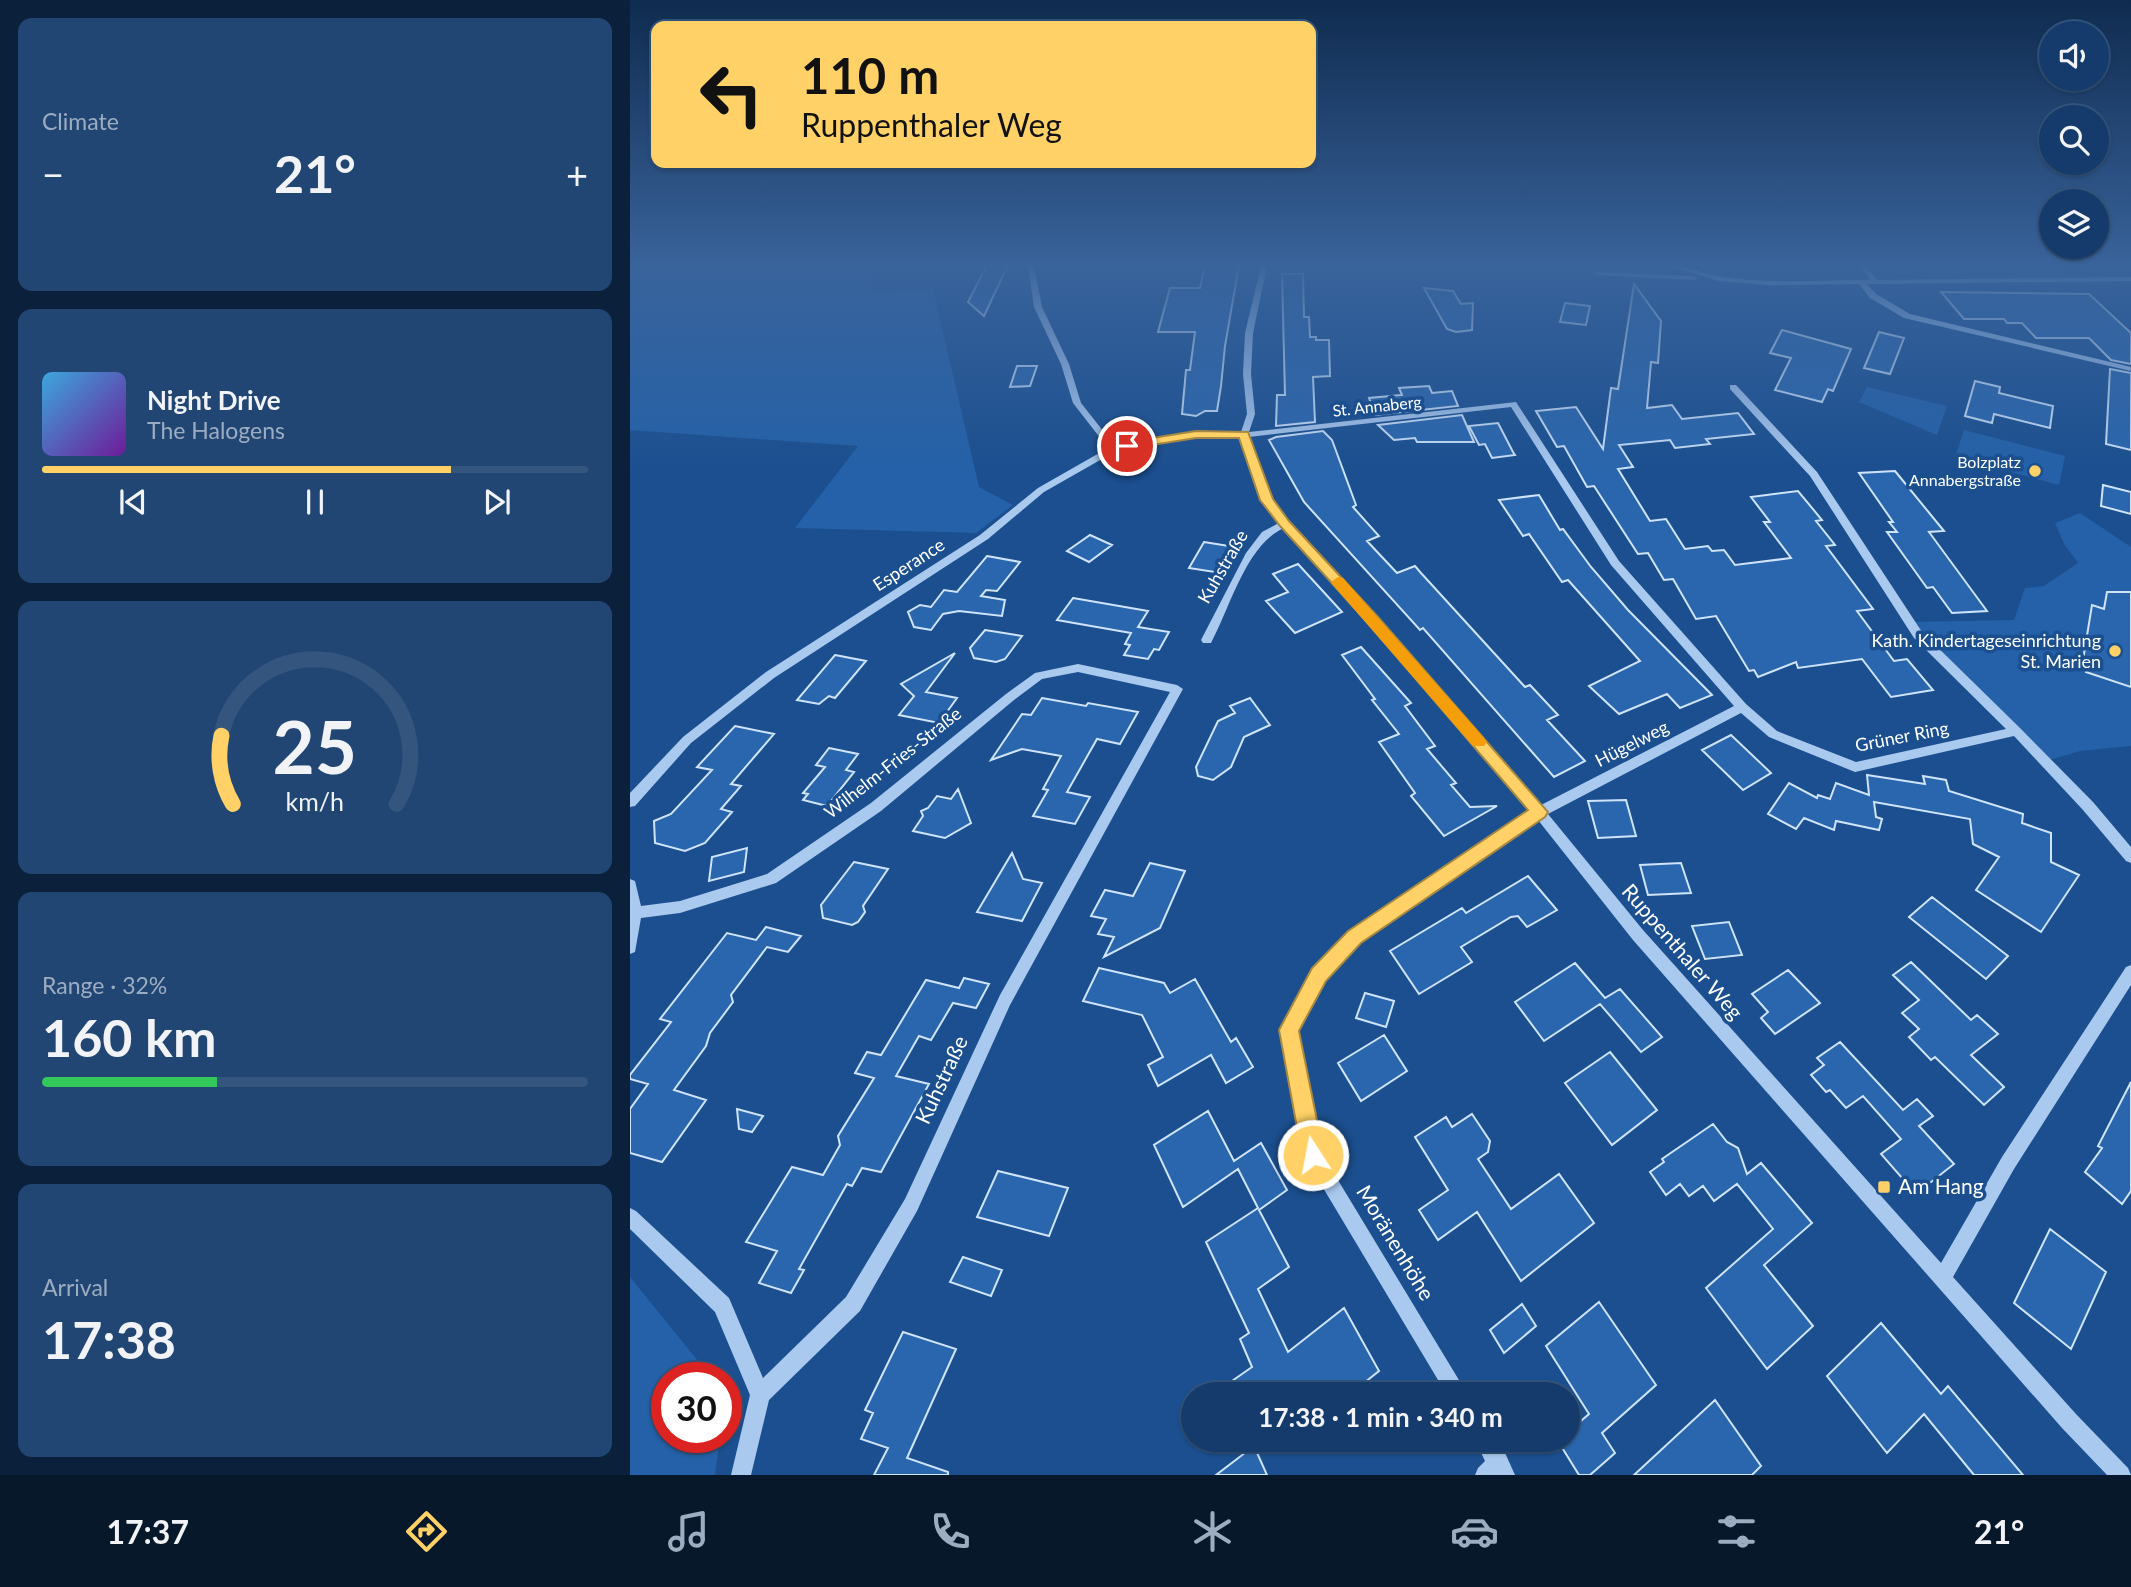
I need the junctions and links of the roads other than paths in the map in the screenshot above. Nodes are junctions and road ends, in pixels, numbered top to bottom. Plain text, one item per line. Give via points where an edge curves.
1 (1051, 335) edge
2 (1249, 335) edge
3 (1987, 335) edge
4 (2131, 369) edge
5 (1732, 387) dead end
6 (1513, 404) joint
7 (1244, 435) junction
8 (1113, 449) junction
9 (1285, 524) junction
10 (1207, 640) dead end
11 (1177, 689) joint
12 (1742, 707) junction
13 (2015, 731) junction
14 (630, 802) edge
15 (1539, 812) junction
16 (2131, 857) edge
17 (630, 885) edge
18 (635, 913) junction
19 (630, 947) edge
20 (2131, 972) edge
21 (630, 1217) edge
22 (1942, 1278) junction
23 (1450, 1382) edge
24 (760, 1395) junction
25 (1490, 1452) edge
26 (1496, 1471) edge
27 (741, 1475) edge
28 (2121, 1475) edge

1 - 8 street via 1077,403
2 - 7 street via 1251,414
3 - 4 street
5 - 13 street via 1814,474 1918,635
6 - 7 street, St. Annaberg
6 - 12 street, Grüner Ring via 1615,563
7 - 8 street, Esperance via 1196,434
7 - 9 street, Ruppenthaler Weg via 1267,500
8 - 14 street, Esperance via 1041,490 984,537 771,675 687,740
9 - 10 street, Kuhstraße via 1266,534 1237,578
9 - 15 street, Ruppenthaler Weg
11 - 18 street, Wilhelm-Fries-Straße via 1078,668 1039,677 876,807 771,879 680,907
11 - 24 street, Kuhstraße via 1005,1000 911,1205 860,1293
12 - 13 street, Grüner Ring via 1773,734 1854,767
12 - 15 street, Hügelweg
13 - 16 street
15 - 22 street, Ruppenthaler Weg via 1638,935
15 - 23 street, Moränenhöhe via 1354,937 1319,974 1289,1030 1313,1155
17 - 18 street
18 - 19 street
20 - 22 street via 2008,1163
21 - 24 street via 722,1305
22 - 28 street, Ruppenthaler Weg
24 - 27 street
25 - 26 street

